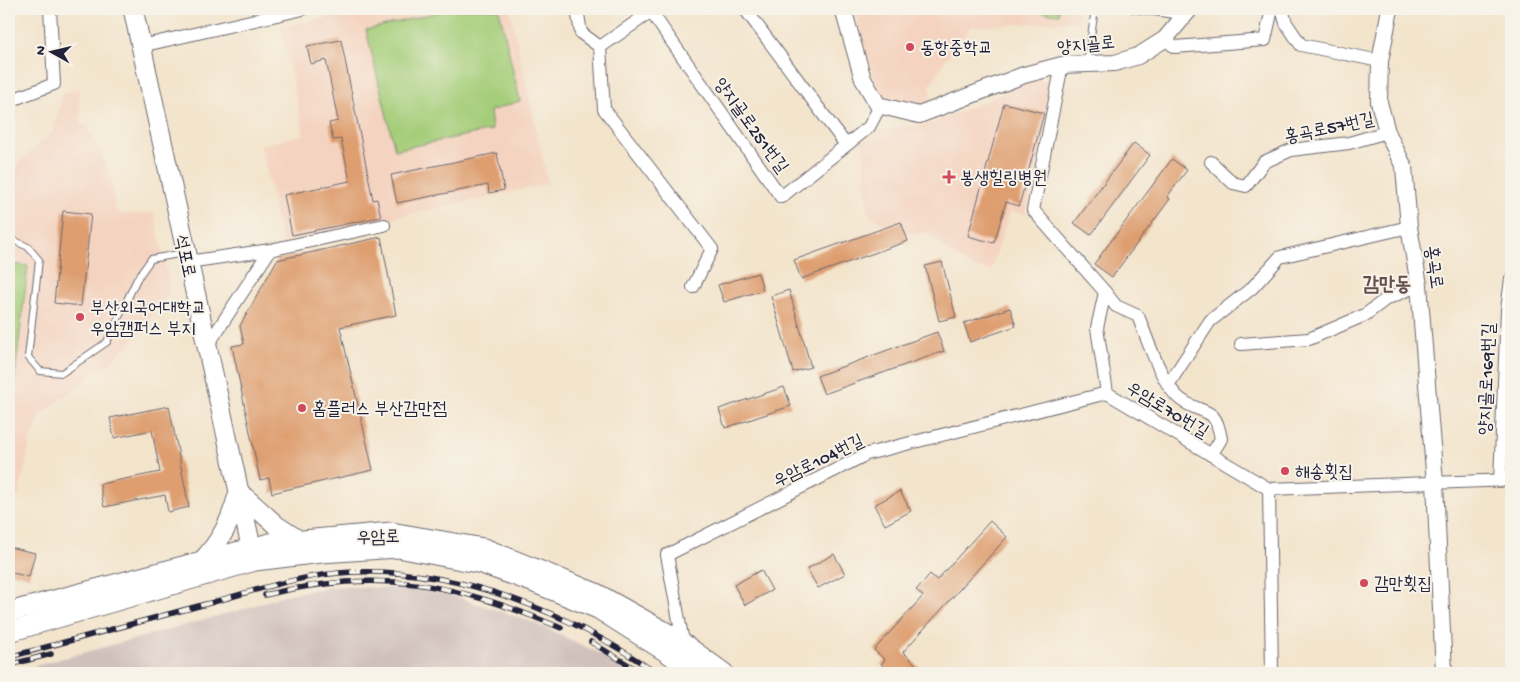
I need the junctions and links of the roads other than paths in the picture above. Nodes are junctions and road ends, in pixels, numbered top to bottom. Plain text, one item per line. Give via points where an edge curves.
1 (50, 9) edge
2 (132, 9) edge
3 (303, 9) edge
4 (577, 9) edge
5 (744, 9) edge
6 (843, 9) edge
7 (1095, 9) edge
8 (1132, 9) edge
9 (1272, 9) edge
10 (1282, 9) edge
11 (1390, 9) edge
12 (651, 10) edge
13 (1187, 13) edge
14 (1166, 40) junction
15 (141, 46) junction
16 (600, 47) junction
17 (1380, 61) junction
18 (1062, 65) junction
19 (1087, 65) junction
20 (9, 101) edge
21 (880, 106) junction
22 (1387, 132) junction
23 (846, 145) junction
24 (1211, 162) dead end
25 (384, 224) dead end
26 (1409, 228) junction
27 (9, 238) edge
28 (270, 250) junction
29 (186, 257) junction
30 (1511, 279) edge
31 (1419, 285) junction
32 (693, 287) dead end
33 (1105, 292) junction
34 (1241, 344) dead end
35 (206, 348) junction
36 (1168, 385) junction
37 (1108, 393) junction
38 (1211, 455) junction
39 (1506, 480) edge
40 (1435, 483) junction
41 (1269, 489) junction
42 (239, 492) junction
43 (300, 541) junction
44 (253, 555) junction
45 (202, 561) junction
46 (9, 612) edge
47 (9, 632) edge
48 (683, 642) junction
49 (695, 673) edge
50 (724, 673) edge
51 (1272, 673) edge
52 (1444, 673) edge

1 - 20 street via 54,84
2 - 15 main road, 석포로
3 - 15 street
4 - 16 street via 581,33
5 - 23 street
6 - 21 street via 863,79
7 - 19 lane
8 - 13 lane
9 - 14 street via 1265,40 1175,47
10 - 17 street via 1286,23 1301,45
11 - 17 street, 홍곡로
12 - 16 street, 양지골로251번길
12 - 23 street, 양지골로251번길 via 782,197
13 - 14 street, 양지골로
14 - 19 street, 양지골로 via 1138,56 1115,63
15 - 29 main road, 석포로
16 - 32 street via 604,110 712,249
17 - 22 street, 홍곡로 via 1379,102
18 - 19 street, 양지골로
18 - 21 street, 양지골로 via 919,115
18 - 33 street via 1033,210
21 - 23 street, 양지골로251번길 via 869,127
22 - 24 street, 홍곡로57번길 via 1349,143 1291,150 1264,162 1246,186 1233,183
22 - 26 street, 홍곡로 via 1404,167
25 - 28 street
26 - 31 street, 홍곡로
26 - 36 street via 1280,257 1252,288 1210,321
27 - 29 lane via 28,247 39,260 28,357 40,371 47,372 62,373 106,342 137,279 151,260
28 - 29 street
28 - 35 street
29 - 35 main road, 석포로
30 - 39 street, 양지골로169번길 via 1506,310
31 - 34 street via 1386,299 1365,315 1309,339
31 - 40 street, 홍곡로
33 - 36 street via 1116,306 1138,316
33 - 37 street, 우암로70번길 via 1097,328
35 - 42 main road, 석포로
36 - 38 street, 우암로70번길 via 1180,398 1210,413 1218,422 1221,439
37 - 38 street, 우암로70번길
37 - 48 street, 우암로104번길 via 867,454 667,555
38 - 41 street, 우암로70번길
39 - 40 street
40 - 41 street
40 - 52 street, 홍곡로
41 - 51 street
42 - 43 main road via 277,526
42 - 44 main road, 석포로
42 - 45 main road via 230,523
43 - 44 main road, 우암로 via 270,543
43 - 48 main road, 우암로 via 390,532 484,548 596,593
44 - 45 main road, 우암로
44 - 47 main road, 우암로
44 - 49 main road, 우암로 via 398,548 482,564 598,609
45 - 46 main road, 우암로
48 - 50 main road, 우암로

